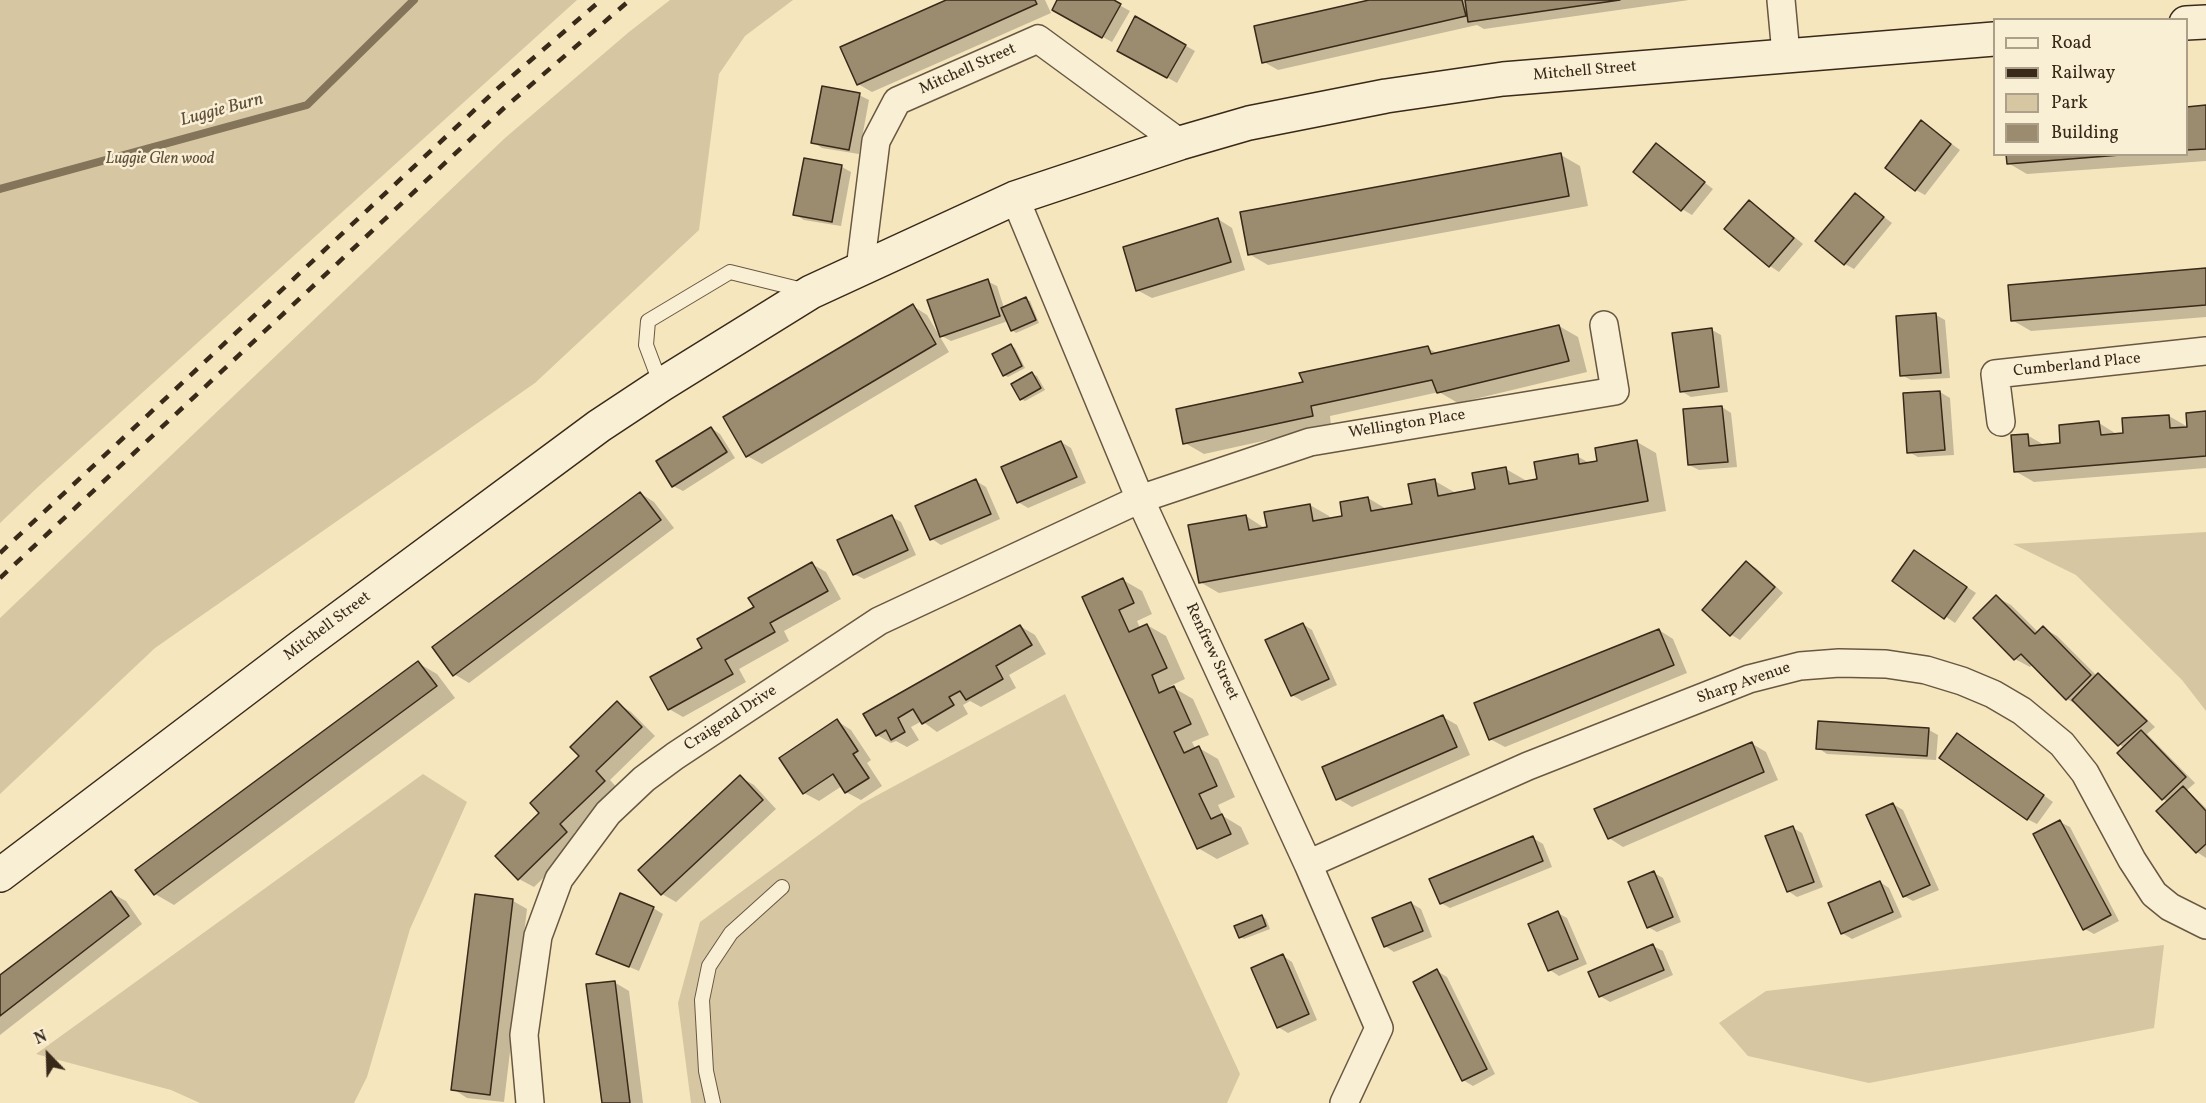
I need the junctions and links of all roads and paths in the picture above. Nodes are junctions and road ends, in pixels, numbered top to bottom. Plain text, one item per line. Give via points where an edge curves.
1 (1781, 0) edge
2 (2206, 22) edge
3 (2188, 23) edge
4 (1993, 39) edge
5 (1786, 54) junction
6 (1180, 143) junction
7 (1015, 198) junction
8 (860, 270) junction
9 (811, 292) junction
10 (1604, 325) dead end
11 (2206, 351) edge
12 (661, 385) junction
13 (2001, 422) dead end
14 (1140, 499) junction
15 (1308, 864) junction
16 (0, 875) edge
17 (782, 887) dead end
18 (2206, 926) edge
19 (530, 1103) edge
20 (713, 1103) edge
21 (1344, 1103) edge

1 - 5 street
2 - 3 street
4 - 5 street, Mitchell Street
5 - 6 street, Mitchell Street via 1503,79 1386,96 1249,123
6 - 7 street, Mitchell Street
6 - 8 street, Mitchell Street via 1038,39 897,101 876,141
7 - 8 street, Mitchell Street
7 - 14 street, Renfrew Street
8 - 9 street, Mitchell Street
9 - 12 street, Mitchell Street
9 - 12 lane via 730,272 648,321 646,345
10 - 14 street, Wellington Place via 1615,391 1310,442
11 - 13 street, Cumberland Place via 1995,375
12 - 16 street, Mitchell Street via 599,426 321,632
14 - 15 street, Renfrew Street
14 - 19 street, Craigend Drive via 879,621 675,756 608,813 559,879 538,936 524,1035
15 - 18 street, Sharp Avenue via 1528,766 1749,679 1800,666 1886,664 1962,681 2022,711 2062,744 2085,773 2154,894
15 - 21 street, Renfrew Street via 1379,1028
17 - 20 lane via 731,933 709,966 702,1000 706,1071

